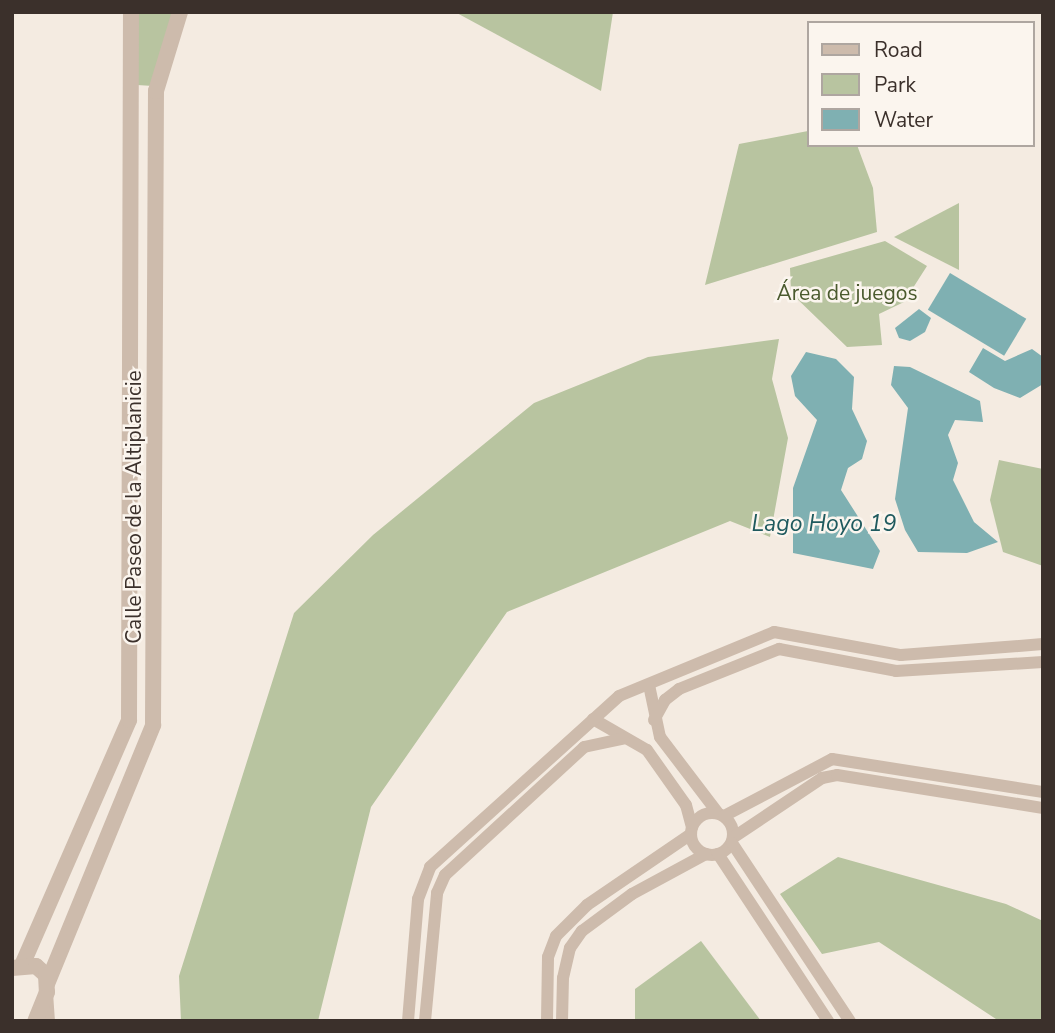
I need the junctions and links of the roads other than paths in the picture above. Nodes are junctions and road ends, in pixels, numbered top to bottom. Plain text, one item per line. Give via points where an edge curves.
1 (131, 12) edge
2 (180, 12) edge
3 (132, 89) junction
4 (156, 91) junction
5 (131, 409) junction
6 (155, 410) junction
7 (844, 642) junction
8 (1043, 644) edge
9 (840, 658) junction
10 (1043, 662) edge
11 (649, 685) junction
12 (131, 692) junction
13 (155, 693) junction
14 (593, 719) junction
15 (656, 726) junction
16 (623, 739) junction
17 (642, 746) junction
18 (1023, 789) junction
19 (1043, 792) edge
20 (1020, 804) junction
21 (1043, 808) edge
22 (721, 814) junction
23 (691, 831) junction
24 (733, 840) junction
25 (712, 854) junction
26 (417, 905) junction
27 (435, 908) junction
28 (16, 966) edge
29 (47, 988) junction
30 (35, 1021) edge
31 (49, 1021) edge
32 (408, 1021) edge
33 (425, 1021) edge
34 (547, 1021) edge
35 (562, 1021) edge
36 (828, 1021) edge
37 (850, 1021) edge

1 - 3 street, Calle Paseo de la Altiplanicie
2 - 4 street, Calle Paseo de la Altiplanicie
3 - 4 street
3 - 5 street, Calle Paseo de la Altiplanicie
4 - 6 street, Calle Paseo de la Altiplanicie
5 - 6 street
5 - 12 street, Calle Paseo de la Altiplanicie
6 - 13 street, Calle Paseo de la Altiplanicie
7 - 8 street via 901,655
7 - 9 street
7 - 11 street via 765,634
9 - 10 street via 896,671
9 - 15 street via 767,651 679,689 665,700
11 - 14 street via 619,696
11 - 15 street
12 - 13 street
12 - 28 street, Calle Paseo de la Altiplanicie via 125,736
13 - 29 street, Calle Paseo de la Altiplanicie via 147,745
14 - 16 street
14 - 26 street via 430,867
15 - 17 street
15 - 22 street
16 - 17 street
16 - 27 street via 584,747 472,846 445,874
17 - 23 street via 673,783
18 - 19 street
18 - 20 street
18 - 22 street via 832,759
20 - 21 street
20 - 24 street via 837,775 822,778
22 - 23 street via 701,816
22 - 24 street
23 - 25 street
23 - 34 street via 587,905 556,936 548,957
24 - 25 street
24 - 37 street
25 - 35 street via 632,894 582,931 570,948 563,978
25 - 36 street
26 - 27 street
26 - 32 street
27 - 33 street
28 - 29 street via 43,970
29 - 30 street, Calle Paseo de la Altiplanicie
29 - 31 street

